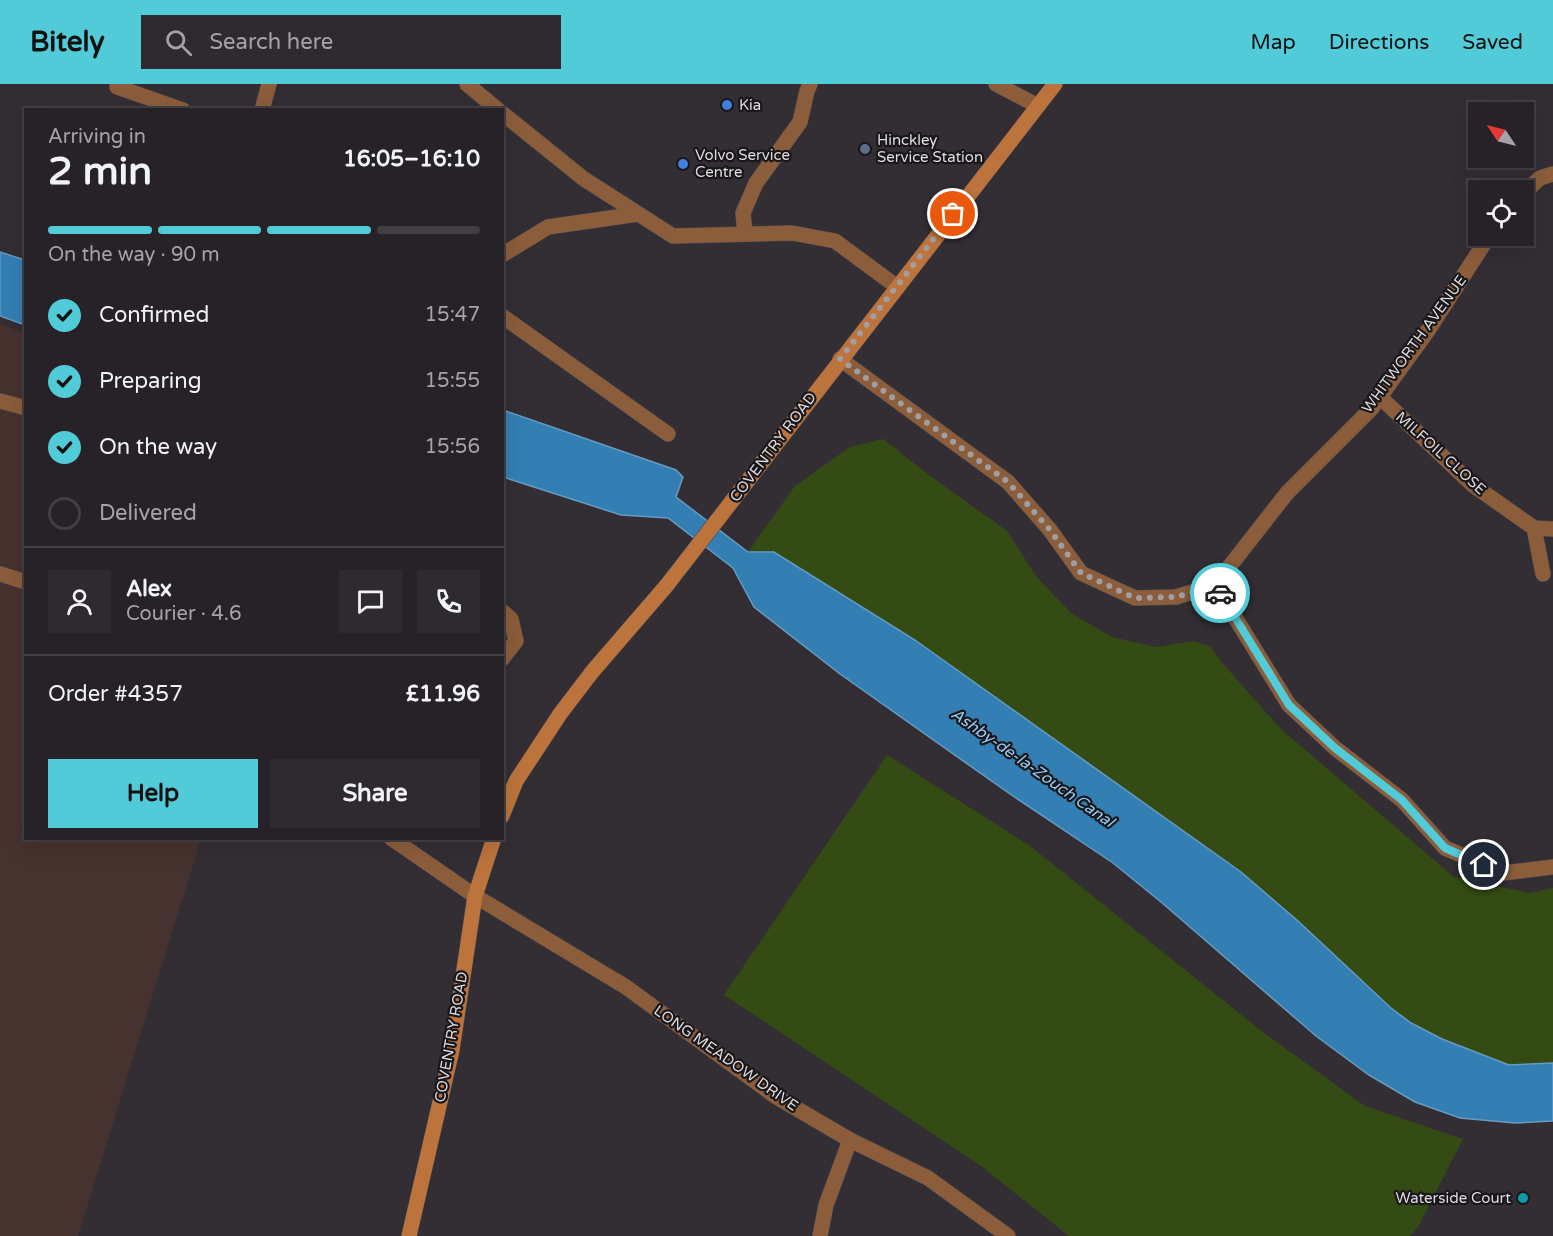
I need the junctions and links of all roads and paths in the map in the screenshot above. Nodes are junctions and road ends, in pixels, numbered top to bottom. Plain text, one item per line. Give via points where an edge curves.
1 (118, 84) edge
2 (269, 84) edge
3 (467, 84) edge
4 (810, 84) edge
5 (996, 84) edge
6 (1055, 84) edge
7 (1038, 106) junction
8 (177, 108) edge
9 (263, 108) edge
10 (496, 108) edge
11 (504, 115) edge
12 (1553, 174) edge
13 (1534, 183) edge
14 (638, 214) junction
15 (745, 234) junction
16 (1483, 246) edge
17 (504, 254) edge
18 (896, 286) junction
19 (504, 317) edge
20 (840, 359) junction
21 (1380, 397) junction
22 (0, 401) edge
23 (24, 407) edge
24 (668, 434) dead end
25 (1534, 528) junction
26 (1553, 529) edge
27 (0, 574) edge
28 (1543, 574) dead end
29 (24, 581) edge
30 (1215, 585) junction
31 (504, 613) edge
32 (504, 656) edge
33 (504, 811) edge
34 (393, 840) edge
35 (493, 840) edge
36 (1553, 867) edge
37 (475, 896) junction
38 (850, 1140) junction
39 (409, 1236) edge
40 (820, 1236) edge
41 (1008, 1236) edge

1 - 8 street via 117,87
2 - 9 street
3 - 10 street
4 - 15 street via 800,122 756,183 743,213
5 - 7 street
6 - 7 main road, COVENTRY ROAD
7 - 18 main road, COVENTRY ROAD
11 - 14 street via 584,179
12 - 13 street
14 - 15 street via 673,236
14 - 17 street via 548,227
15 - 18 street via 792,232 835,241
16 - 21 street, WHITWORTH AVENUE
18 - 20 main road, COVENTRY ROAD
19 - 24 street
20 - 30 street via 1008,482 1081,573 1135,598 1176,597
20 - 33 main road, COVENTRY ROAD via 667,585 560,714 516,781
21 - 25 street, MILFOIL CLOSE via 1473,485
21 - 30 street, WHITWORTH AVENUE via 1287,493
22 - 23 street
25 - 26 street
25 - 28 street
27 - 29 street
30 - 36 street via 1289,705 1335,748 1402,800 1445,848 1503,873
31 - 32 street via 511,619 516,641
34 - 37 street, LONG MEADOW DRIVE
35 - 37 main road, COVENTRY ROAD
37 - 38 street, LONG MEADOW DRIVE via 626,987 774,1096
37 - 39 main road, COVENTRY ROAD via 452,1050
38 - 40 street via 826,1205
38 - 41 street, LONG MEADOW DRIVE via 928,1178

